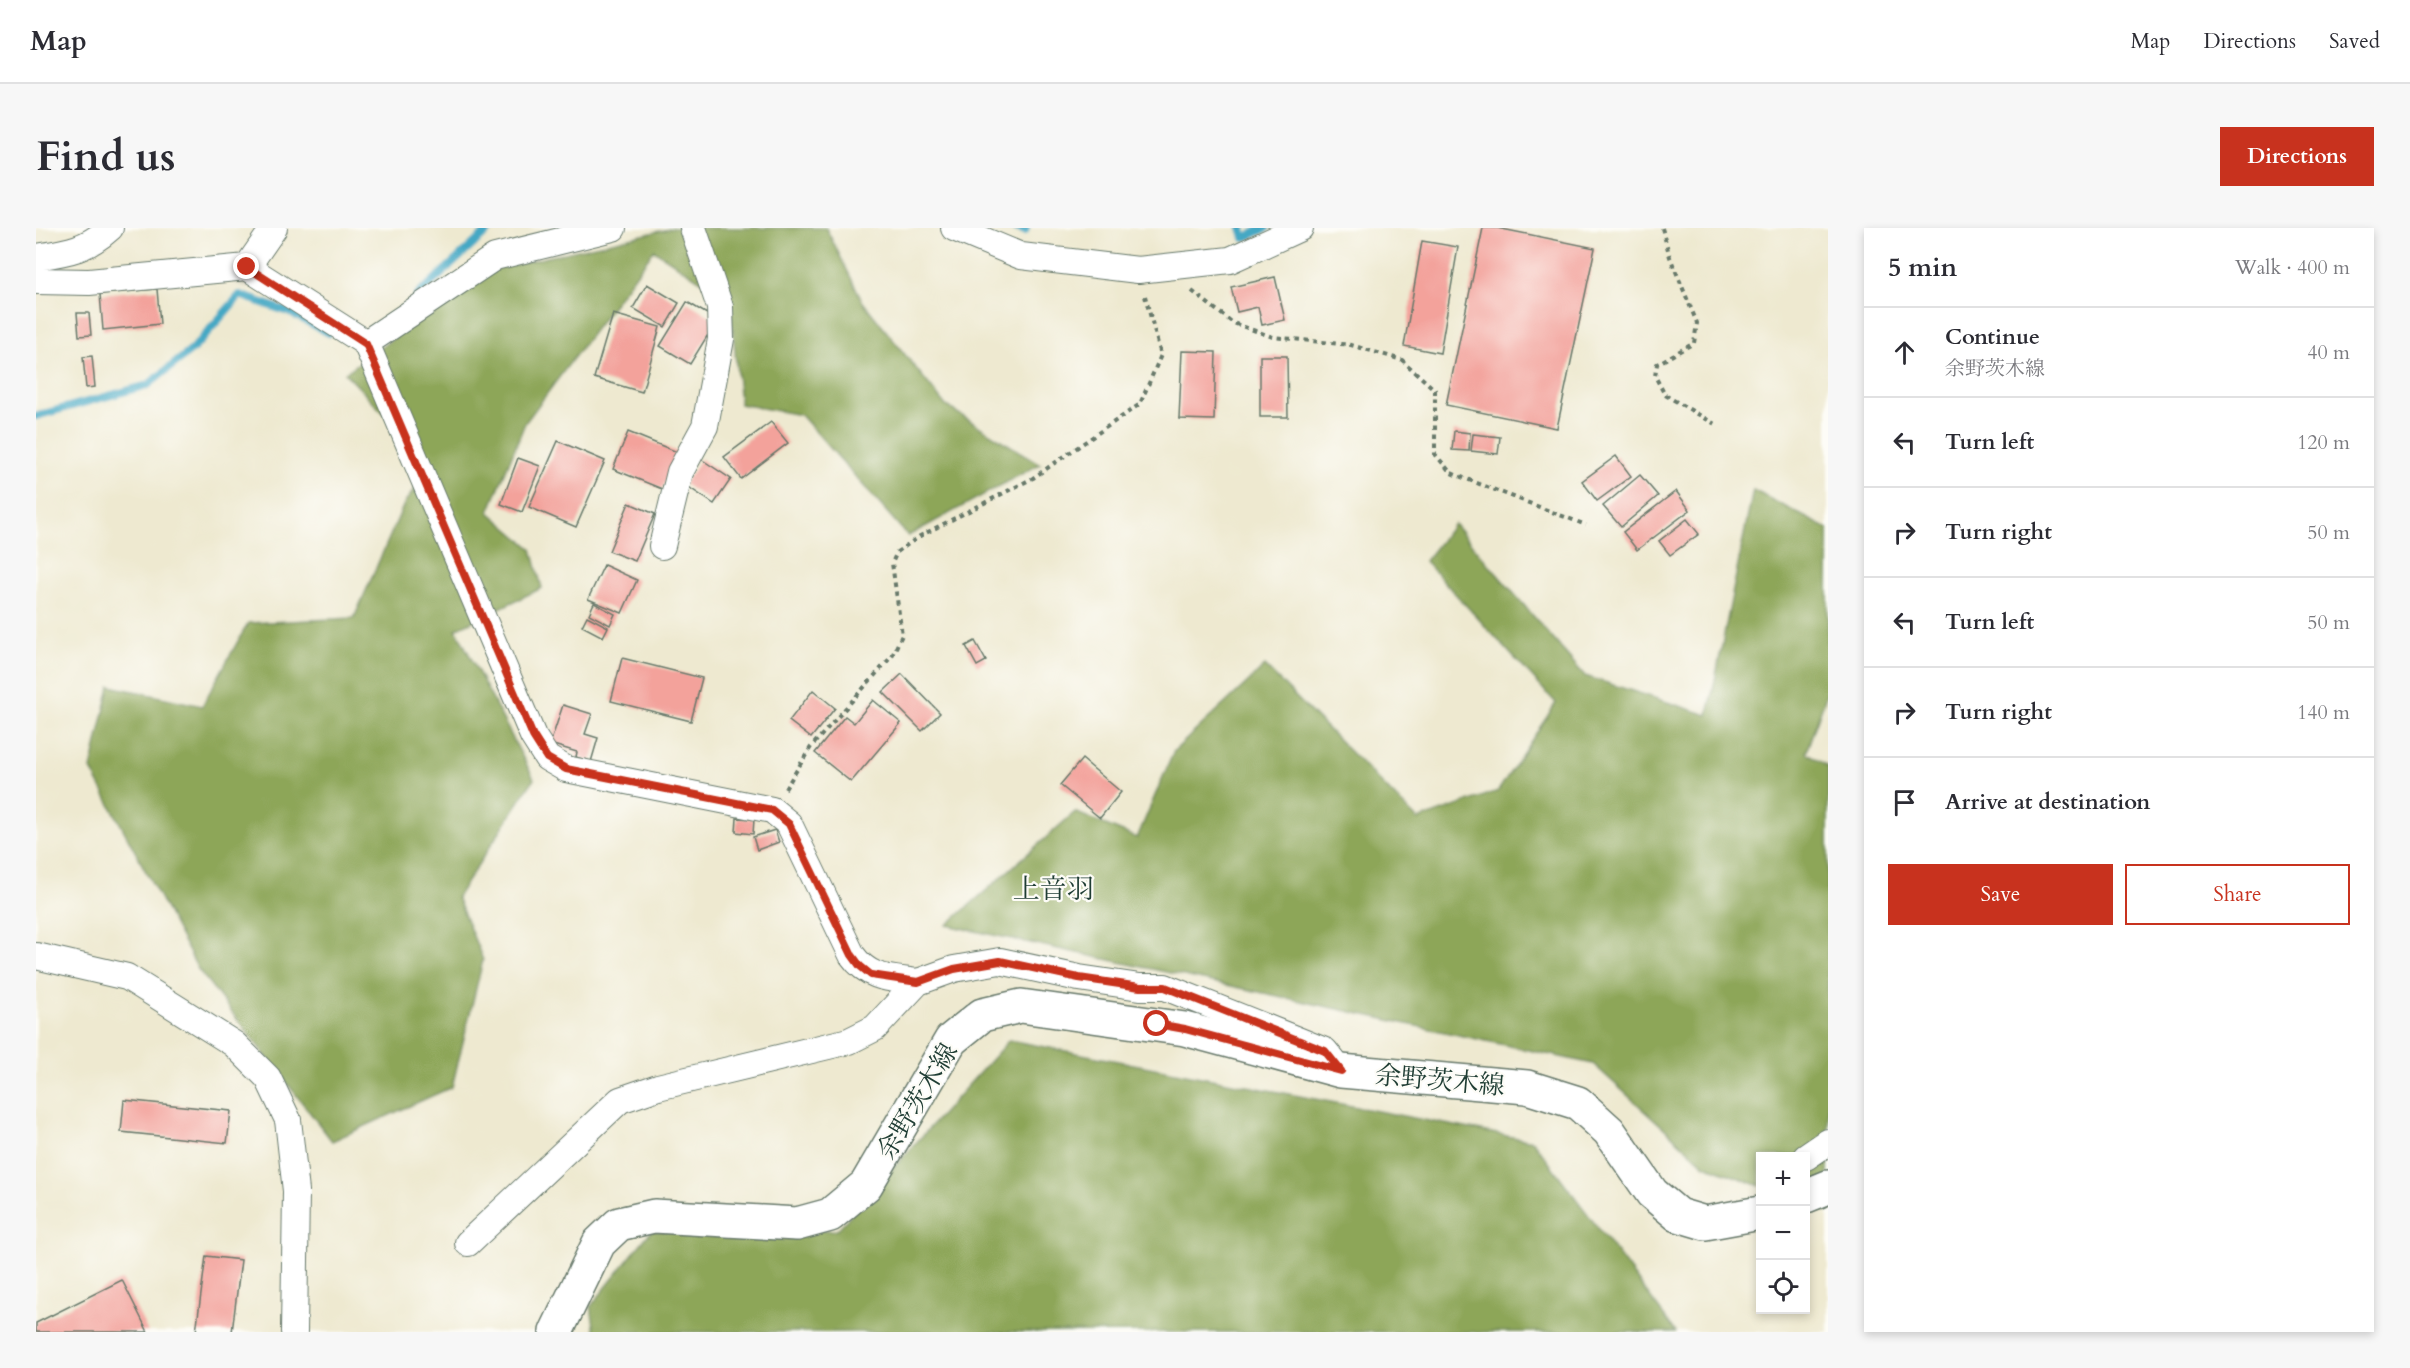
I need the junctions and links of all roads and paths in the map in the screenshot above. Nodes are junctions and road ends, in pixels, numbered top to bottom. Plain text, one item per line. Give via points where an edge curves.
1 (110, 228) edge
2 (274, 228) edge
3 (613, 228) edge
4 (693, 228) edge
5 (954, 228) edge
6 (1300, 228) edge
7 (1662, 228) edge
8 (36, 257) edge
9 (247, 267) junction
10 (1149, 269) junction
11 (36, 281) edge
12 (366, 344) junction
13 (1715, 424) dead end
14 (1586, 525) dead end
15 (662, 546) dead end
16 (772, 810) junction
17 (36, 956) edge
18 (918, 982) junction
19 (1341, 1071) junction
20 (1828, 1142) edge
21 (1810, 1154) edge
22 (1828, 1187) edge
23 (1810, 1194) edge
24 (1756, 1213) edge
25 (468, 1243) dead end
26 (294, 1332) edge
27 (556, 1332) edge

1 - 8 street via 91,244
2 - 9 street
3 - 12 street via 495,257
4 - 15 street via 720,307 721,339 705,426 680,472
5 - 10 street via 1021,256
6 - 10 street via 1230,260
7 - 13 path via 1697,323 1695,343 1657,364 1655,376 1665,395
9 - 11 street via 89,282
9 - 12 street
10 - 14 path via 1233,323 1273,337 1351,345 1401,360 1434,390 1435,454 1451,473
10 - 16 path via 1161,355 1140,404 1033,478 920,536 897,552 892,563 902,635 892,656 811,747
12 - 16 street via 533,736 547,758 566,769
16 - 18 street via 789,824 860,966 871,975
17 - 26 street via 127,977 234,1044 268,1078 288,1120 296,1191
18 - 19 street via 954,969 1000,961 1079,978 1165,987 1325,1051
18 - 25 street via 875,1028 849,1041 658,1087 620,1100
19 - 24 main road, 余野茨木線 via 1527,1087 1578,1103 1610,1131 1652,1193 1678,1215 1705,1223
19 - 27 main road, 余野茨木線 via 1157,1024 1021,1006 982,1015 951,1040 866,1185 830,1215 797,1224 654,1216 619,1224 599,1243
20 - 21 street
22 - 23 main road

